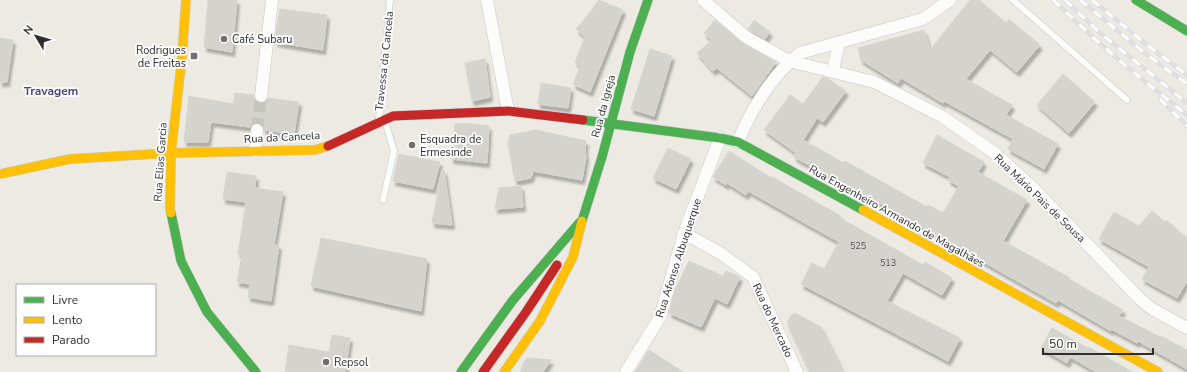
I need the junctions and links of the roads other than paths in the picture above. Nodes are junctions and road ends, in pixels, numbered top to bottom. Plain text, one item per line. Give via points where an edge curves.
1 (186, 0) edge
2 (272, 0) edge
3 (390, 0) edge
4 (487, 0) edge
5 (648, 0) edge
6 (703, 0) edge
7 (950, 0) edge
8 (1013, 0) edge
9 (1136, 0) edge
10 (1187, 31) edge
11 (839, 42) junction
12 (789, 61) junction
13 (833, 71) junction
14 (261, 96) tunnel mouth
15 (1127, 100) dead end
16 (508, 111) junction
17 (381, 121) junction
18 (610, 123) junction
19 (257, 130) tunnel mouth
20 (720, 138) junction
21 (738, 142) junction
22 (255, 151) junction
23 (172, 154) junction
24 (0, 174) edge
25 (383, 200) dead end
26 (583, 219) junction
27 (684, 233) junction
28 (1187, 328) edge
29 (256, 372) edge
30 (461, 372) edge
31 (483, 372) edge
32 (504, 372) edge
33 (626, 372) edge
34 (797, 372) edge
35 (1158, 372) edge

1 - 23 main road, Rua Elias Garcia
2 - 14 street
3 - 17 lane, Travessa da Cancela
4 - 16 street
5 - 18 main road, Rua da Igreja
6 - 12 street, Rua Mário Pais de Sousa via 746,37
7 - 11 street via 923,18
8 - 15 lane
9 - 10 main road
11 - 12 street via 800,53
11 - 13 street
12 - 13 street, Rua Mário Pais de Sousa
12 - 21 street via 761,97
13 - 28 street, Rua Mário Pais de Sousa via 874,82 943,117 996,154 1033,188 1140,299 1152,309
16 - 17 main road, Rua da Cancela via 393,116
16 - 18 main road, Rua da Cancela
17 - 22 main road, Rua da Cancela via 315,150
17 - 25 lane via 394,150
18 - 20 main road, Rua Engenheiro Armando de Magalhães
18 - 26 main road, Rua da Igreja
19 - 22 street
20 - 21 main road, Rua Engenheiro Armando de Magalhães
20 - 27 street, Rua Afonso Albuquerque
21 - 35 main road, Rua Engenheiro Armando de Magalhães
22 - 23 main road, Rua da Cancela
23 - 24 main road, Rua da Cancela via 70,159
23 - 29 main road, Rua Elias Garcia via 170,209 181,261 207,312
26 - 30 main road, Rua da Igreja via 513,300
26 - 31 main road, Rua da Igreja via 558,264
26 - 32 main road, Rua da Igreja via 570,263 540,321
27 - 33 street, Rua Afonso Albuquerque via 660,317
27 - 34 street, Rua do Mercado via 720,253 753,277

